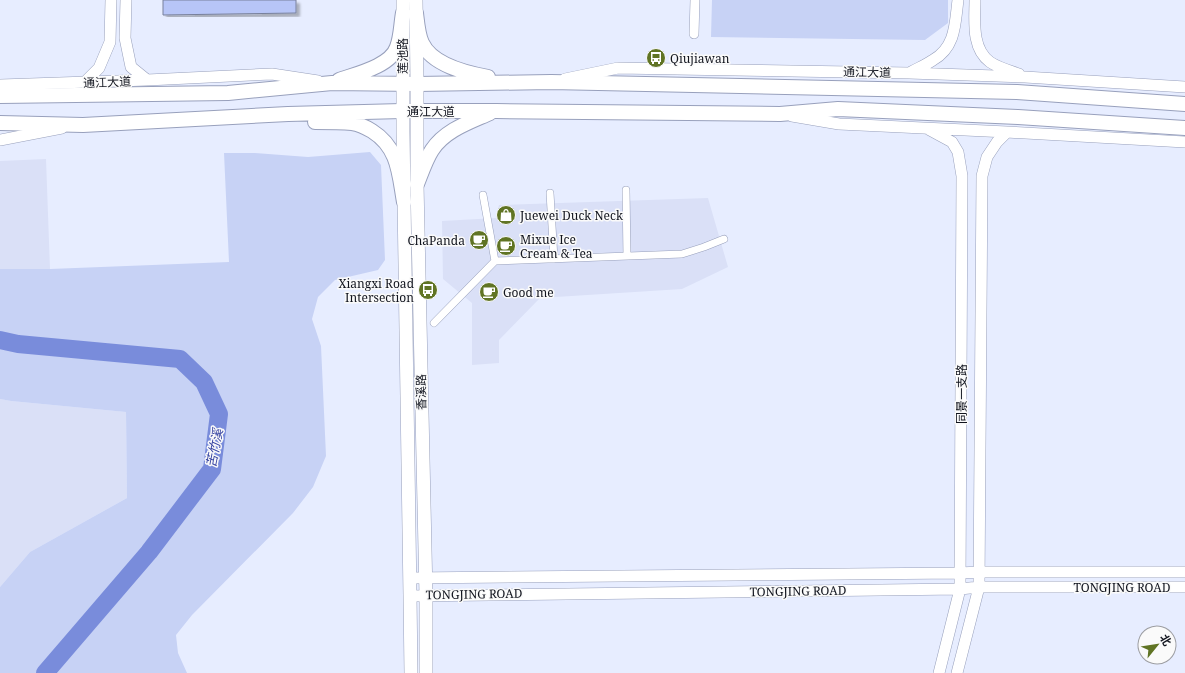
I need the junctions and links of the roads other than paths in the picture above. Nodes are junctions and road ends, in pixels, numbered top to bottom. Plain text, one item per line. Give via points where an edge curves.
1 (111, 0) edge
2 (126, 0) edge
3 (695, 0) edge
4 (958, 0) edge
5 (975, 0) edge
6 (409, 6) edge
7 (694, 34) dead end
8 (909, 73) junction
9 (1025, 77) junction
10 (147, 80) junction
11 (85, 82) junction
12 (514, 82) junction
13 (551, 82) junction
14 (332, 83) junction
15 (402, 84) junction
16 (417, 84) junction
17 (0, 85) edge
18 (1185, 87) edge
19 (0, 96) edge
20 (1185, 104) edge
21 (496, 110) junction
22 (402, 111) junction
23 (417, 111) junction
24 (288, 114) junction
25 (780, 114) junction
26 (0, 123) edge
27 (83, 124) junction
28 (1185, 128) edge
29 (928, 129) junction
30 (1007, 132) junction
31 (0, 140) edge
32 (1185, 142) edge
33 (416, 184) junction
34 (626, 190) dead end
35 (550, 193) dead end
36 (483, 195) dead end
37 (404, 202) junction
38 (724, 239) dead end
39 (627, 256) junction
40 (554, 259) junction
41 (495, 262) junction
42 (434, 323) dead end
43 (979, 572) junction
44 (1185, 572) edge
45 (960, 573) junction
46 (410, 578) junction
47 (426, 578) junction
48 (979, 587) junction
49 (1185, 587) edge
50 (960, 589) junction
51 (426, 595) junction
52 (410, 596) junction
53 (410, 673) edge
54 (426, 673) edge
55 (939, 673) edge
56 (957, 673) edge

1 - 11 street via 110,42 99,68
2 - 10 street via 125,38 131,67
3 - 7 street
4 - 8 street via 954,34 948,47 934,60
5 - 9 street via 975,31 980,52 990,62
6 - 12 main road via 421,42 429,54 455,69
6 - 14 main road via 393,55 381,64
6 - 15 main road, 莲池路
6 - 16 main road, 莲池路
8 - 9 street, 通江大道
8 - 13 street, 通江大道 via 618,68
9 - 18 street, 通江大道
10 - 11 street, 通江大道
10 - 14 street, 通江大道 via 272,74
11 - 17 street, 通江大道
12 - 13 main road, 通江大道
12 - 16 main road, 通江大道
13 - 20 main road, 通江大道 via 1017,92
14 - 15 main road, 通江大道
14 - 19 main road, 通江大道 via 228,93
15 - 16 main road, 通江大道
15 - 22 main road, 莲池路
16 - 23 main road, 莲池路
21 - 23 main road, 通江大道
21 - 25 main road, 通江大道
21 - 33 main road via 462,125 445,136 432,150
22 - 23 main road, 通江大道
22 - 24 main road, 通江大道
22 - 37 main road, 香溪路
23 - 33 main road, 香溪路
24 - 27 main road, 通江大道
24 - 37 main road via 312,122 354,123 382,138 396,160
25 - 28 main road, 通江大道 via 838,109
25 - 29 street, 通江大道 via 839,124
26 - 27 main road, 通江大道
27 - 31 street, 通江大道
29 - 30 street, 通江大道
29 - 45 street, 同景一支路 via 952,142 958,152 962,176
30 - 32 street, 通江大道
30 - 43 street, 同景一支路 via 986,157 982,176
33 - 47 main road, 香溪路
34 - 39 street
35 - 40 street
36 - 41 street
37 - 46 main road, 香溪路
38 - 39 street via 682,254
39 - 40 street
40 - 41 street
41 - 42 street
43 - 44 street
43 - 45 street
43 - 48 street, 同景一支路
45 - 47 street
45 - 50 street, 同景一支路
46 - 47 street
46 - 52 main road, 香溪路
47 - 51 main road, 香溪路
48 - 49 street, TONGJING ROAD
48 - 50 street, TONGJING ROAD
48 - 56 street, 同景一支路
50 - 51 street, TONGJING ROAD
50 - 55 street, 同景一支路
51 - 52 street, TONGJING ROAD
51 - 54 main road, 香溪路
52 - 53 main road, 香溪路

